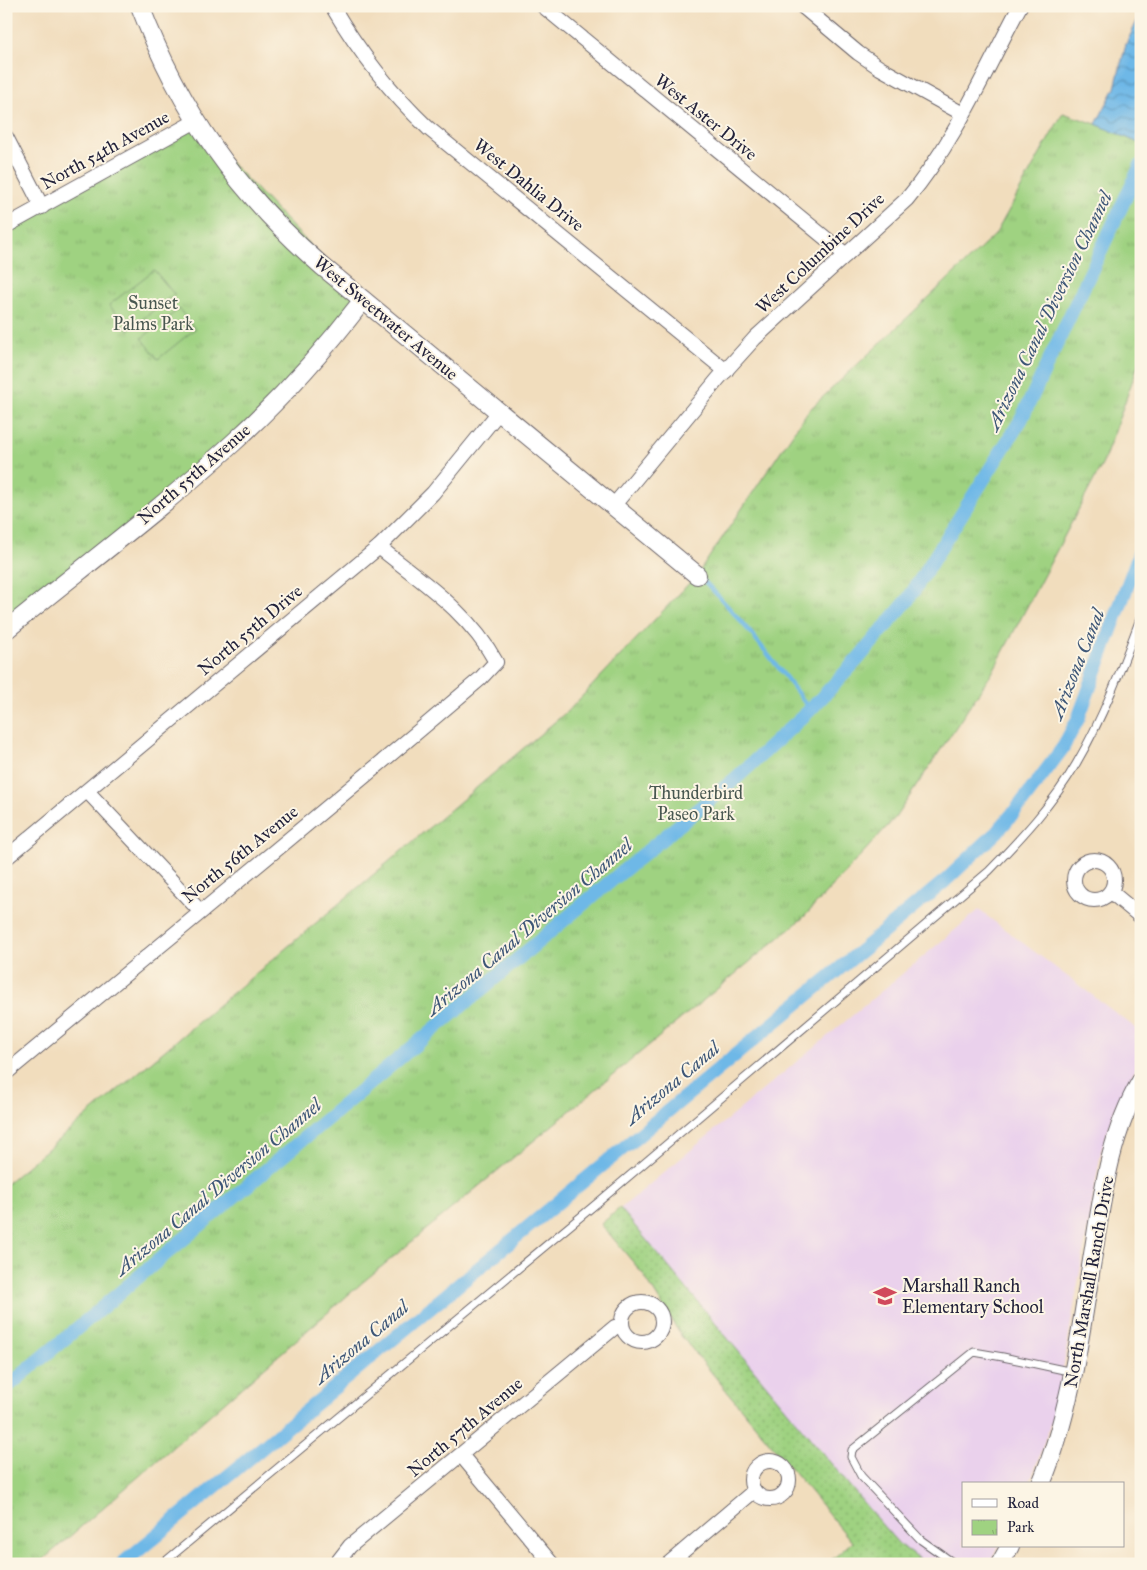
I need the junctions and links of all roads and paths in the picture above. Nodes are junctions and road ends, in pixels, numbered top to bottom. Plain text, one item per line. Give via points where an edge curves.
1 (332, 6) edge
2 (543, 6) edge
3 (802, 6) edge
4 (1020, 6) edge
5 (145, 8) edge
6 (963, 114) junction
7 (196, 121) junction
8 (6, 137) edge
9 (42, 207) junction
10 (6, 226) edge
11 (846, 255) junction
12 (363, 300) junction
13 (726, 371) junction
14 (499, 412) junction
15 (614, 505) junction
16 (379, 547) junction
17 (698, 575) dead end
18 (1141, 616) edge
19 (6, 630) edge
20 (87, 791) junction
21 (6, 858) edge
22 (1111, 892) dead end
23 (200, 911) junction
24 (1141, 917) edge
25 (6, 1073) edge
26 (1141, 1081) edge
27 (622, 1325) dead end
28 (1073, 1372) junction
29 (461, 1455) junction
30 (1042, 1482) edge
31 (754, 1491) dead end
32 (1009, 1548) edge
33 (162, 1564) edge
34 (336, 1564) edge
35 (552, 1564) edge
36 (668, 1564) edge
37 (955, 1564) edge
38 (1000, 1564) edge

1 - 13 street, West Dahlia Drive via 372,68 412,112
2 - 11 street, West Aster Drive
3 - 6 street via 880,68
4 - 6 street, West Columbine Drive
5 - 7 street, West Sweetwater Avenue via 163,63
6 - 11 street, West Columbine Drive via 920,184
7 - 9 street, North 54th Avenue
7 - 12 street, West Sweetwater Avenue via 230,171 275,222
8 - 9 street
9 - 10 street, North 54th Avenue
11 - 13 street, West Columbine Drive via 755,338
12 - 14 street, West Sweetwater Avenue
12 - 19 street, North 55th Avenue via 321,352 233,443
13 - 15 street, West Columbine Drive
14 - 15 street, West Sweetwater Avenue
14 - 16 street, North 55th Drive via 433,493
15 - 17 street, West Sweetwater Avenue
16 - 20 street, North 55th Drive
16 - 23 street, North 56th Avenue via 461,614 486,644 496,662 364,778
18 - 33 lane via 1119,676 1076,764 1023,836 989,871 617,1186
20 - 21 street, North 55th Drive
20 - 23 street
22 - 24 street
23 - 25 street, North 56th Avenue
26 - 28 street, North Marshall Ranch Drive via 1122,1123 1105,1180
27 - 29 street, North 57th Avenue via 614,1327
28 - 30 street, North Marshall Ranch Drive via 1059,1432
28 - 37 lane via 974,1352 852,1450 851,1457 861,1476 921,1540
29 - 34 street, North 57th Avenue via 350,1546
29 - 35 street
31 - 36 street
32 - 38 street

